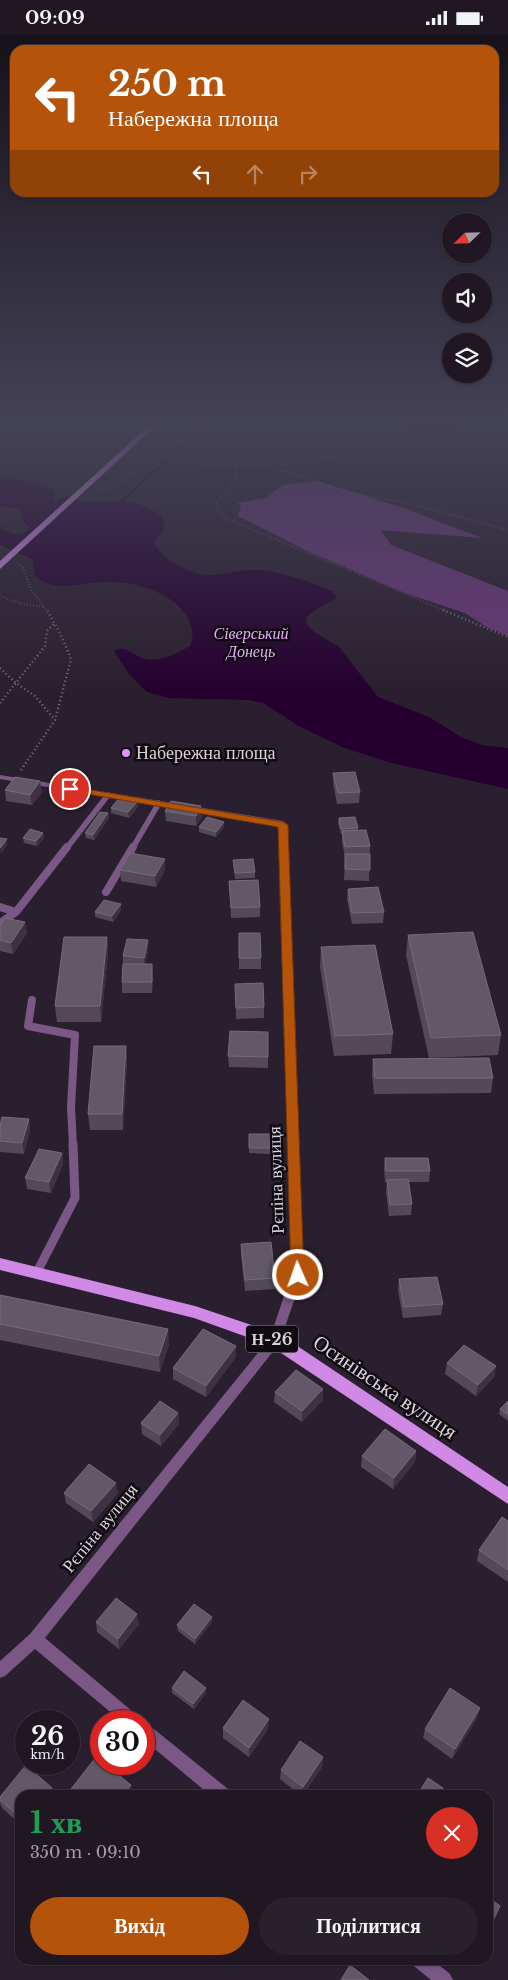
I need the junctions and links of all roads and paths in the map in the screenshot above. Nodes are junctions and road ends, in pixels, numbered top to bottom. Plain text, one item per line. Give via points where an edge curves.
1 (60, 511) edge
2 (219, 511) edge
3 (437, 511) edge
4 (508, 530) edge
5 (0, 566) edge
6 (23, 569) dead end
7 (0, 593) edge
8 (44, 607) junction
9 (54, 624) junction
10 (508, 637) edge
11 (0, 668) edge
12 (16, 683) junction
13 (0, 703) edge
14 (55, 720) junction
15 (0, 777) edge
16 (15, 779) junction
17 (108, 795) junction
18 (159, 803) junction
19 (106, 892) dead end
20 (0, 907) edge
21 (16, 912) junction
22 (0, 923) edge
23 (32, 1000) dead end
24 (0, 1264) edge
25 (37, 1272) junction
26 (276, 1340) junction
27 (508, 1496) edge
28 (35, 1639) junction
29 (0, 1671) edge
30 (120, 1710) edge
31 (155, 1739) edge
32 (216, 1790) edge
33 (426, 1965) edge
34 (444, 1980) edge

1 - 5 main road
2 - 10 path via 227,519
3 - 4 path
6 - 8 path via 31,589
7 - 8 path via 9,600
8 - 9 path
9 - 12 path via 47,631 45,646
9 - 14 path via 71,659
11 - 12 path
12 - 13 path
12 - 14 path via 35,696
14 - 16 path
15 - 16 street
16 - 17 street
17 - 18 street
17 - 21 lane
18 - 19 lane
18 - 26 street, Рєпіна вулиця via 283,825 298,1275
20 - 21 lane
21 - 22 lane
23 - 25 lane via 28,1026 75,1035 72,1107 75,1198
24 - 25 main road, Осинівська вулиця / Н-26
25 - 26 main road, Осинівська вулиця / Н-26 via 195,1311
26 - 27 main road, Осинівська вулиця / Н-26
26 - 28 street, Рєпіна вулиця
28 - 29 street, Рєпіна вулиця
28 - 30 street
31 - 32 street
33 - 34 street

